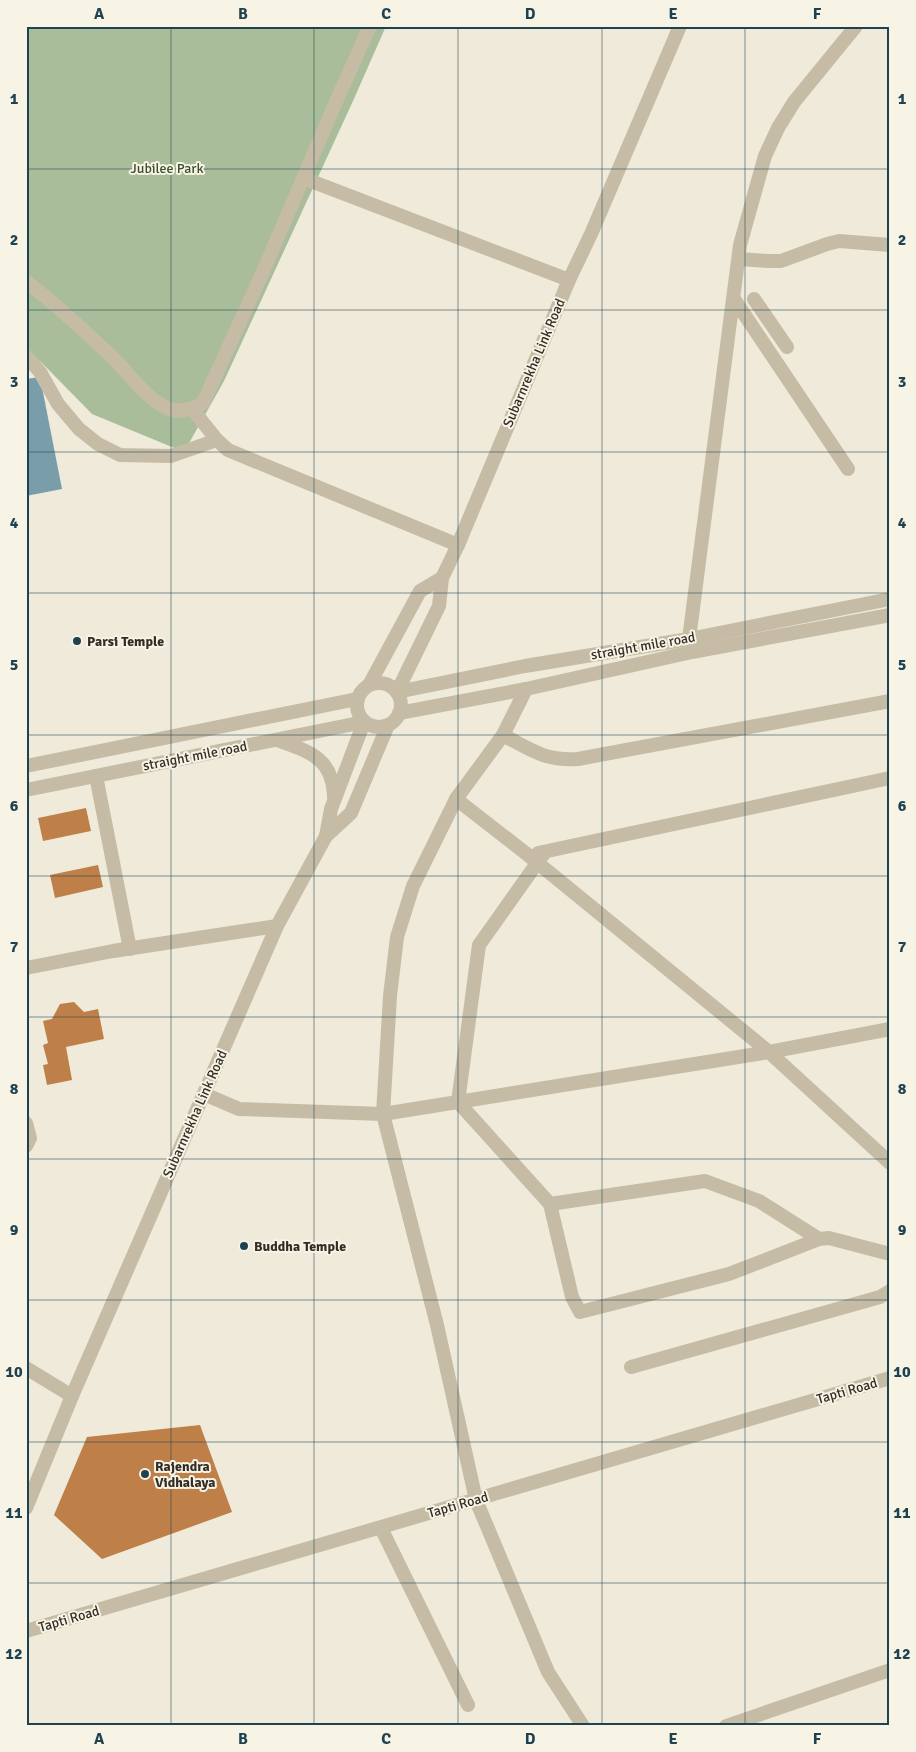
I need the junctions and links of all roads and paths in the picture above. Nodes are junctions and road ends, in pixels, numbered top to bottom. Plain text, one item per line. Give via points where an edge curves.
1 (370, 26) edge
2 (680, 26) edge
3 (856, 26) edge
4 (303, 178) junction
5 (890, 245) edge
6 (738, 259) junction
7 (568, 280) junction
8 (26, 281) edge
9 (754, 299) dead end
10 (734, 300) junction
11 (787, 347) dead end
12 (26, 356) edge
13 (193, 410) junction
14 (217, 440) junction
15 (848, 469) dead end
16 (458, 545) junction
17 (442, 578) junction
18 (890, 599) edge
19 (890, 615) edge
20 (689, 639) junction
21 (369, 686) junction
22 (526, 689) junction
23 (397, 692) junction
24 (357, 699) junction
25 (890, 701) edge
26 (399, 713) junction
27 (364, 722) junction
28 (388, 725) junction
29 (503, 736) junction
30 (277, 740) junction
31 (26, 766) edge
32 (96, 776) junction
33 (890, 778) edge
34 (26, 790) edge
35 (456, 799) junction
36 (334, 800) junction
37 (326, 836) junction
38 (537, 857) junction
39 (277, 926) junction
40 (130, 949) junction
41 (26, 968) edge
42 (890, 1029) edge
43 (769, 1052) junction
44 (204, 1094) junction
45 (458, 1102) junction
46 (383, 1114) junction
47 (26, 1123) edge
48 (26, 1146) edge
49 (890, 1163) edge
50 (550, 1204) junction
51 (819, 1239) junction
52 (890, 1254) edge
53 (890, 1291) edge
54 (631, 1367) dead end
55 (26, 1368) edge
56 (890, 1378) edge
57 (72, 1396) junction
58 (476, 1500) junction
59 (26, 1508) edge
60 (381, 1528) junction
61 (26, 1631) edge
62 (890, 1670) edge
63 (468, 1705) dead end
64 (583, 1726) edge
65 (726, 1726) edge

1 - 4 street
2 - 7 street, Subarnrekha Link Road
3 - 6 street via 794,102 778,128 765,156
4 - 7 street
4 - 13 street via 203,403
5 - 6 street via 839,241 781,261
6 - 10 street
7 - 16 street, Subarnrekha Link Road
8 - 13 street via 114,359 148,395 164,407 181,412
9 - 11 street
10 - 15 street
10 - 20 street
12 - 14 street via 79,429 120,455 171,456
13 - 14 street
14 - 16 street via 228,450
16 - 17 street, Subarnrekha Link Road
17 - 21 street via 420,591
17 - 23 street, Subarnrekha Link Road via 438,606
18 - 20 street, straight mile road
19 - 22 street, straight mile road via 692,652
20 - 23 street, straight mile road via 525,666
21 - 23 street via 385,684
21 - 24 street
22 - 26 street, straight mile road
22 - 29 street
23 - 26 street via 401,702
24 - 27 street via 358,713
24 - 31 street, straight mile road
25 - 29 street via 578,759 560,760 544,756
26 - 28 street
27 - 28 street, straight mile road via 377,728
27 - 30 street, straight mile road
27 - 36 street, Subarnrekha Link Road
28 - 37 street via 351,813
29 - 35 street
30 - 32 street, straight mile road
30 - 36 street via 320,760 330,771 334,782
32 - 34 street, straight mile road
32 - 40 street
33 - 38 street
35 - 38 street
35 - 46 street via 413,886 397,938
36 - 37 street, Subarnrekha Link Road
37 - 39 street, Subarnrekha Link Road
38 - 43 street
38 - 45 street via 479,945
39 - 40 street
39 - 44 street, Subarnrekha Link Road
40 - 41 street
42 - 43 street
43 - 45 street
43 - 49 street
44 - 46 street via 239,1109
44 - 57 street, Subarnrekha Link Road
45 - 46 street
45 - 50 street
46 - 58 street via 437,1325
47 - 48 street via 30,1138
50 - 51 street via 705,1181 759,1201
50 - 51 street via 572,1297 580,1312 729,1274
51 - 52 street via 829,1238
53 - 54 street via 880,1297 812,1317
55 - 57 street
56 - 58 street, Tapti Road
57 - 59 street, Subarnrekha Link Road
58 - 60 street, Tapti Road
58 - 64 street via 548,1672
60 - 61 street, Tapti Road
60 - 63 street
62 - 65 street

